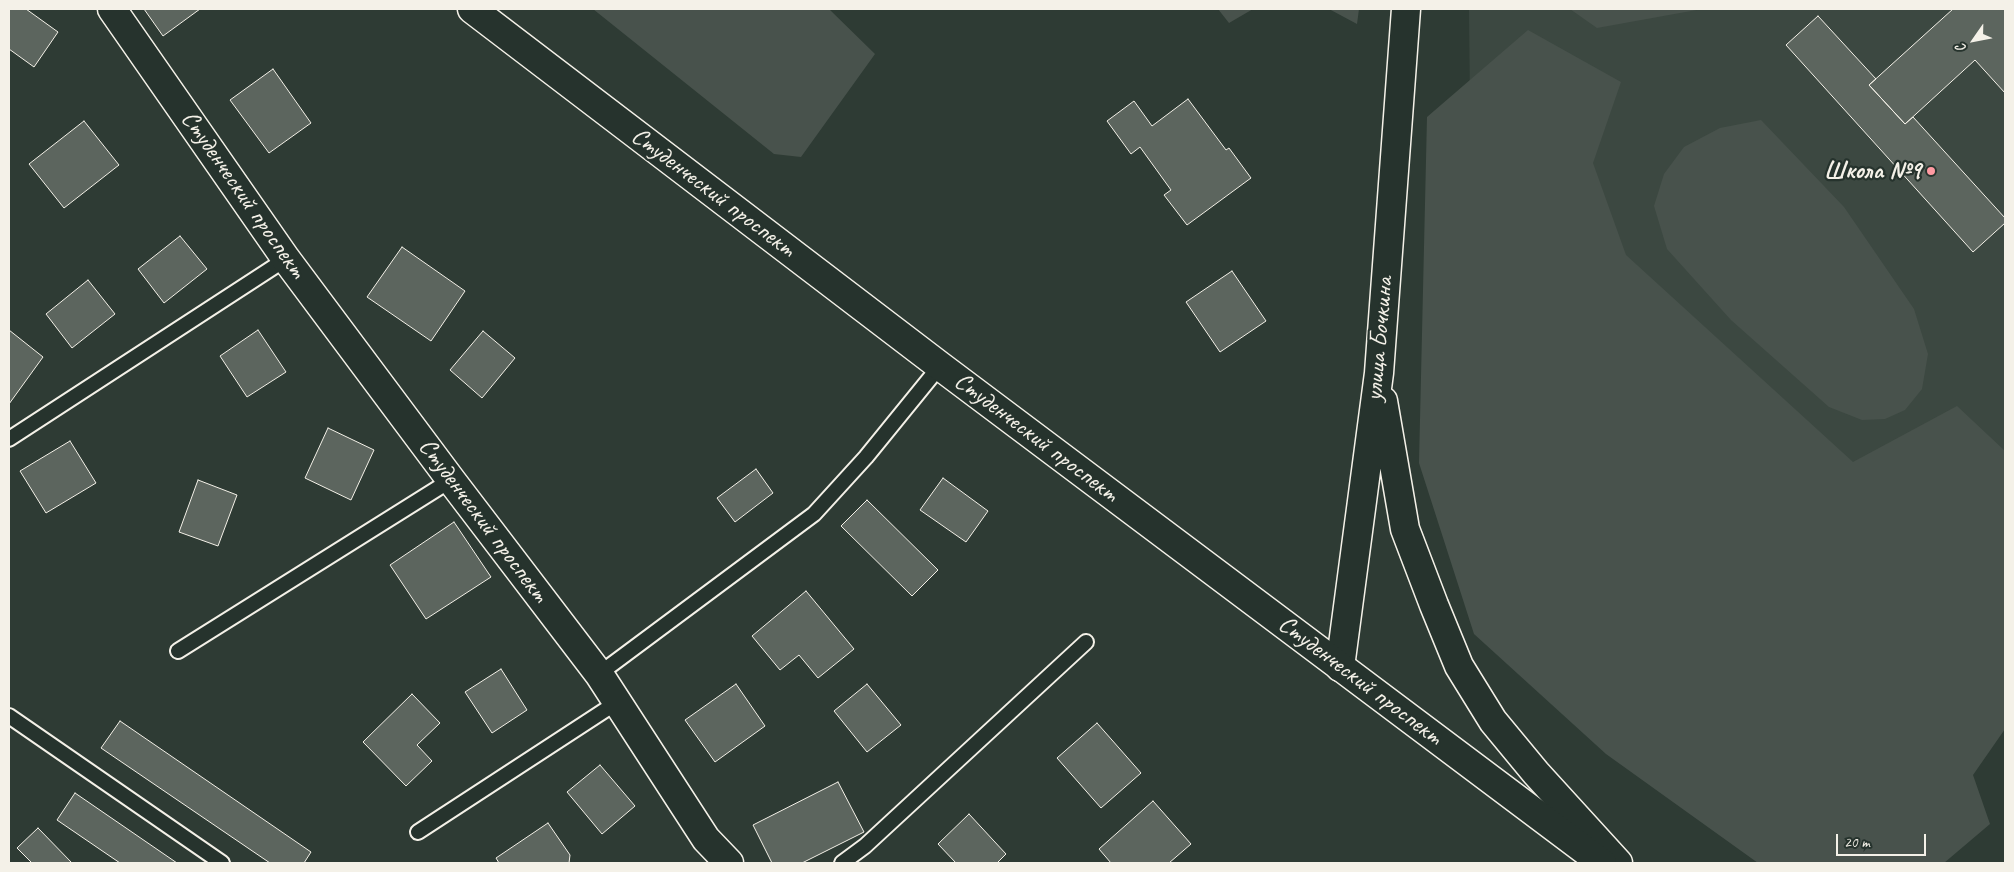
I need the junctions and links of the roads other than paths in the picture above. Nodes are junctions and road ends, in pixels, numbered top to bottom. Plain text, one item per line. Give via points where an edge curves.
1 (112, 9) edge
2 (472, 9) edge
3 (1406, 9) edge
4 (286, 259) junction
5 (940, 366) junction
6 (1379, 374) junction
7 (9, 439) edge
8 (451, 480) junction
9 (1086, 642) dead end
10 (178, 651) dead end
11 (1340, 667) junction
12 (599, 674) junction
13 (619, 701) junction
14 (9, 716) edge
15 (418, 832) dead end
16 (222, 863) edge
17 (729, 863) edge
18 (842, 863) edge
19 (1602, 863) edge
20 (1618, 863) edge

1 - 4 main road, Студенческий проспект
2 - 5 main road, Студенческий проспект
3 - 6 main road, улица Бочкина
4 - 7 lane
4 - 8 main road, Студенческий проспект
5 - 11 main road, Студенческий проспект
5 - 12 lane via 866,457 814,514
6 - 11 main road, улица Бочкина
6 - 20 main road via 1405,529 1460,666 1493,721
8 - 10 lane
8 - 12 main road, Студенческий проспект
9 - 18 lane
11 - 19 main road, Студенческий проспект
12 - 13 main road, Студенческий проспект
13 - 15 lane
13 - 17 main road, Студенческий проспект via 706,839
14 - 16 lane

